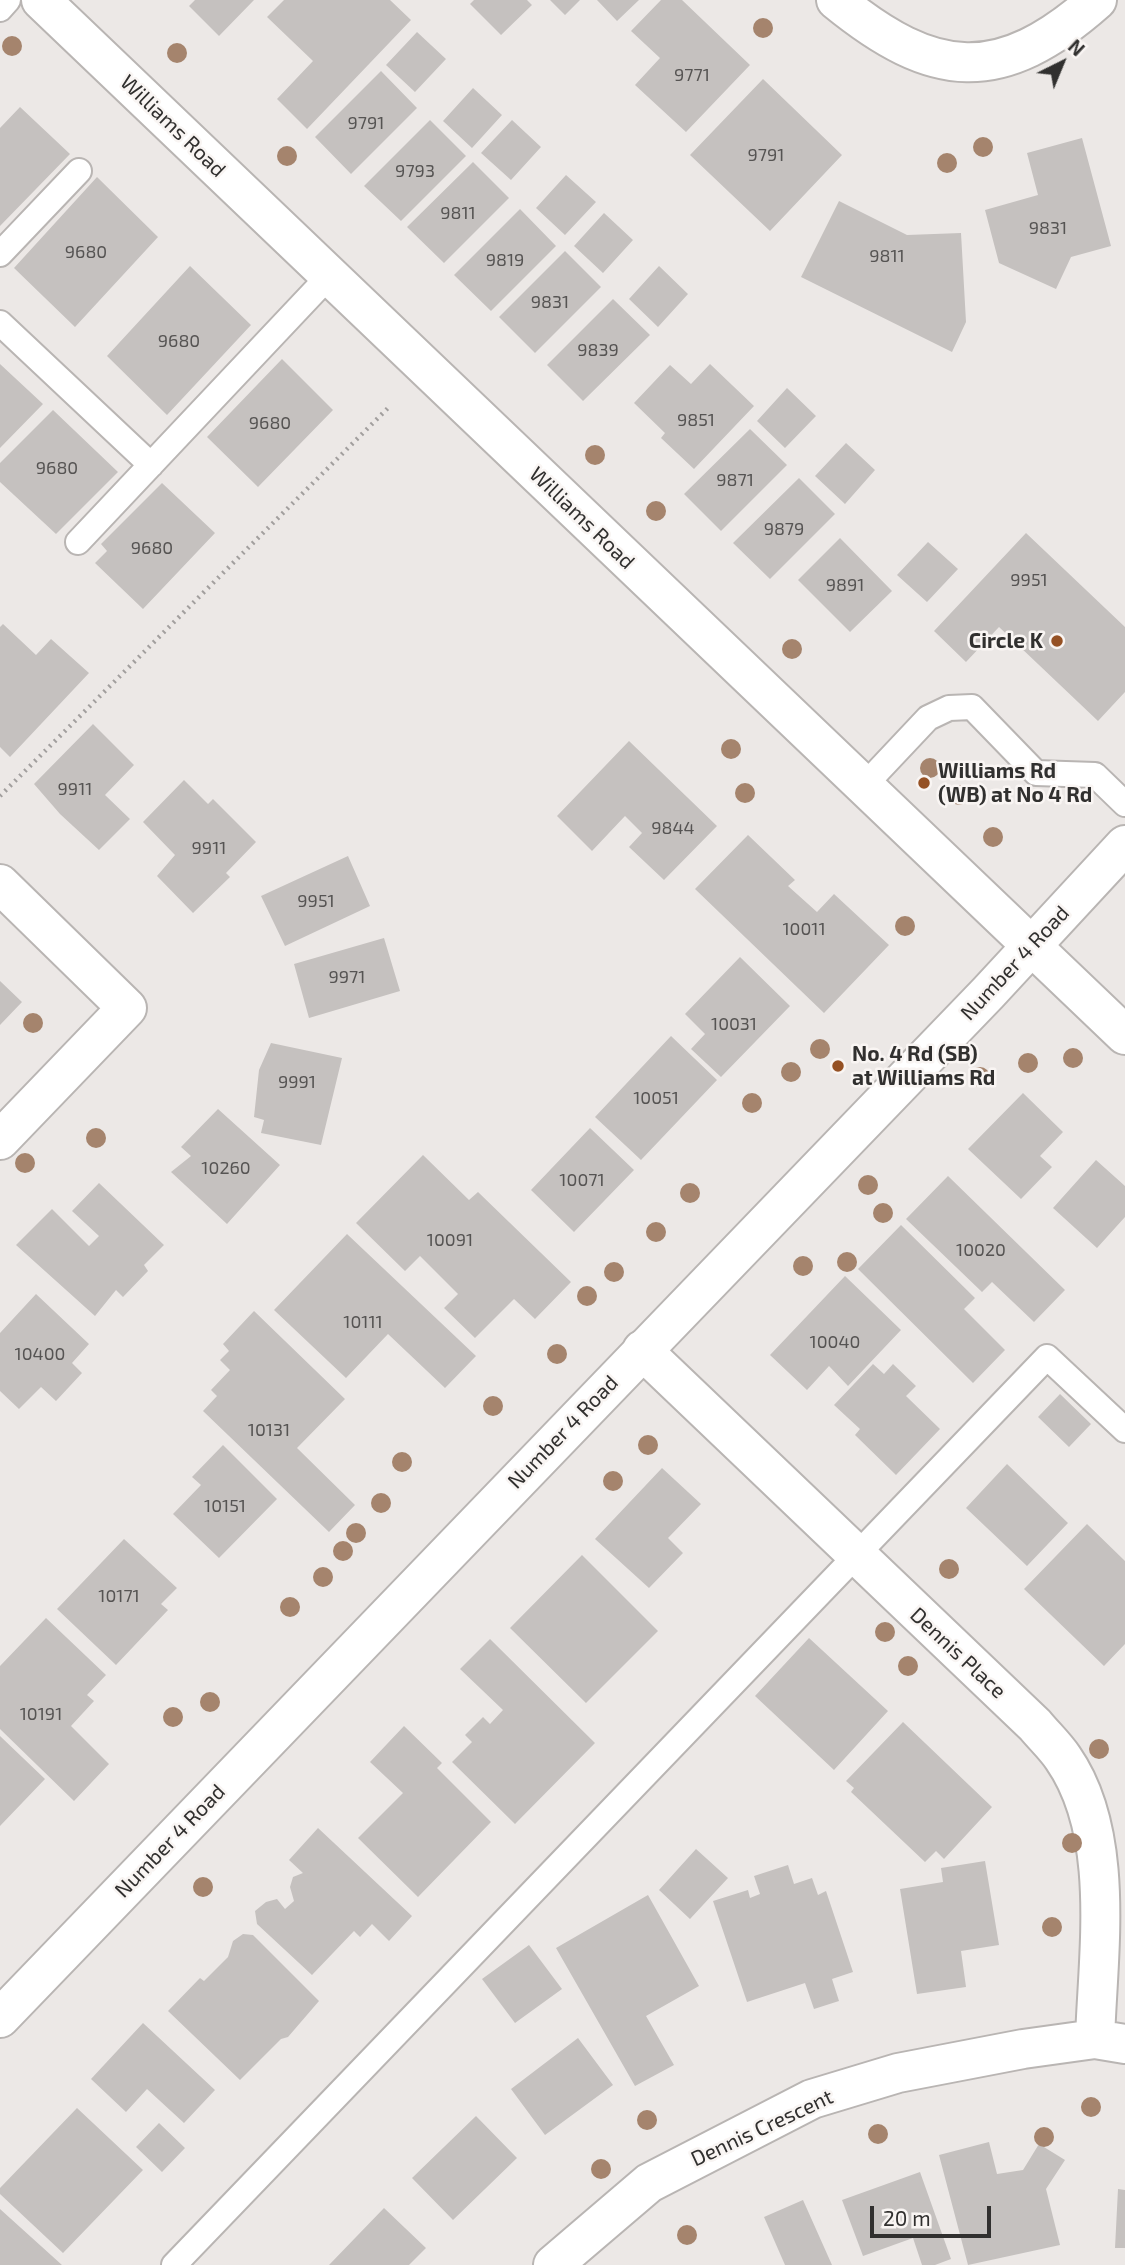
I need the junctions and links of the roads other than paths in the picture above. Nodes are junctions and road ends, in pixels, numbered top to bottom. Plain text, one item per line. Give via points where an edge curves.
1 (8, 0) edge
2 (41, 0) edge
3 (836, 0) edge
4 (1097, 0) edge
5 (0, 9) edge
6 (79, 171) dead end
7 (0, 254) edge
8 (329, 276) junction
9 (0, 323) edge
10 (150, 465) junction
11 (78, 542) dead end
12 (863, 787) junction
13 (1125, 803) edge
14 (1125, 845) edge
15 (0, 884) edge
16 (1031, 945) junction
17 (1125, 1035) edge
18 (0, 1140) edge
19 (642, 1350) junction
20 (1125, 1430) edge
21 (856, 1557) junction
22 (0, 2018) edge
23 (1110, 2042) edge
24 (174, 2265) edge
25 (553, 2265) edge

1 - 5 lane
2 - 8 street, Williams Road
3 - 4 street via 901,45 934,59 960,62 992,60 1033,48 1063,30
6 - 7 lane
8 - 10 lane
8 - 12 street, Williams Road
9 - 10 lane
10 - 11 lane
12 - 13 lane via 928,718 949,708 972,707 1037,773 1095,775
12 - 16 street, Williams Road
14 - 16 street, Number 4 Road
15 - 18 street via 127,1007
16 - 17 street, Williams Road
16 - 19 street, Number 4 Road
19 - 21 street, Dennis Place
19 - 22 street, Number 4 Road
20 - 21 lane via 1047,1357
21 - 23 street, Dennis Place via 1035,1725 1063,1758 1082,1792 1100,1874
21 - 24 lane
23 - 25 street, Dennis Crescent via 1023,2049 898,2073 812,2099 649,2183

